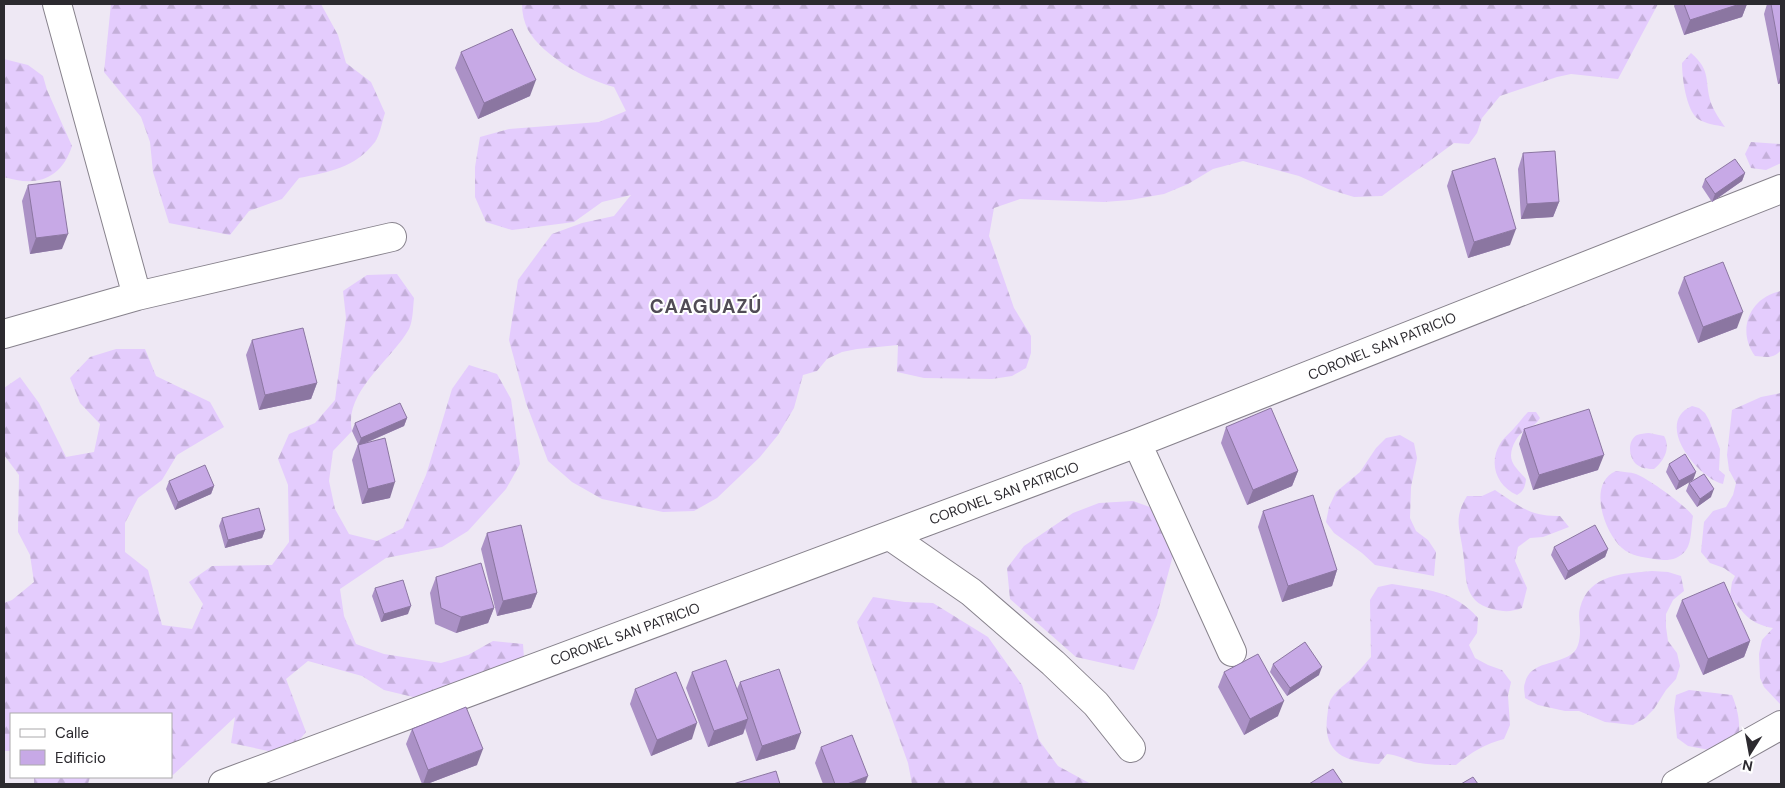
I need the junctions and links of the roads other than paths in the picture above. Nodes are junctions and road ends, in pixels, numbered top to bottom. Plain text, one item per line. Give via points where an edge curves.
1 (56, 4) edge
2 (1781, 189) edge
3 (392, 237) dead end
4 (137, 296) junction
5 (4, 334) edge
6 (1137, 443) junction
7 (890, 536) junction
8 (1232, 652) dead end
9 (1781, 725) edge
10 (1131, 748) dead end
11 (223, 784) edge
12 (1676, 784) edge

1 - 4 street
2 - 6 street, CORONEL SAN PATRICIO
3 - 4 street
4 - 5 street
6 - 7 street, CORONEL SAN PATRICIO
6 - 8 street
7 - 10 street via 971,592 1053,664 1096,704
7 - 11 street, CORONEL SAN PATRICIO
9 - 12 street

